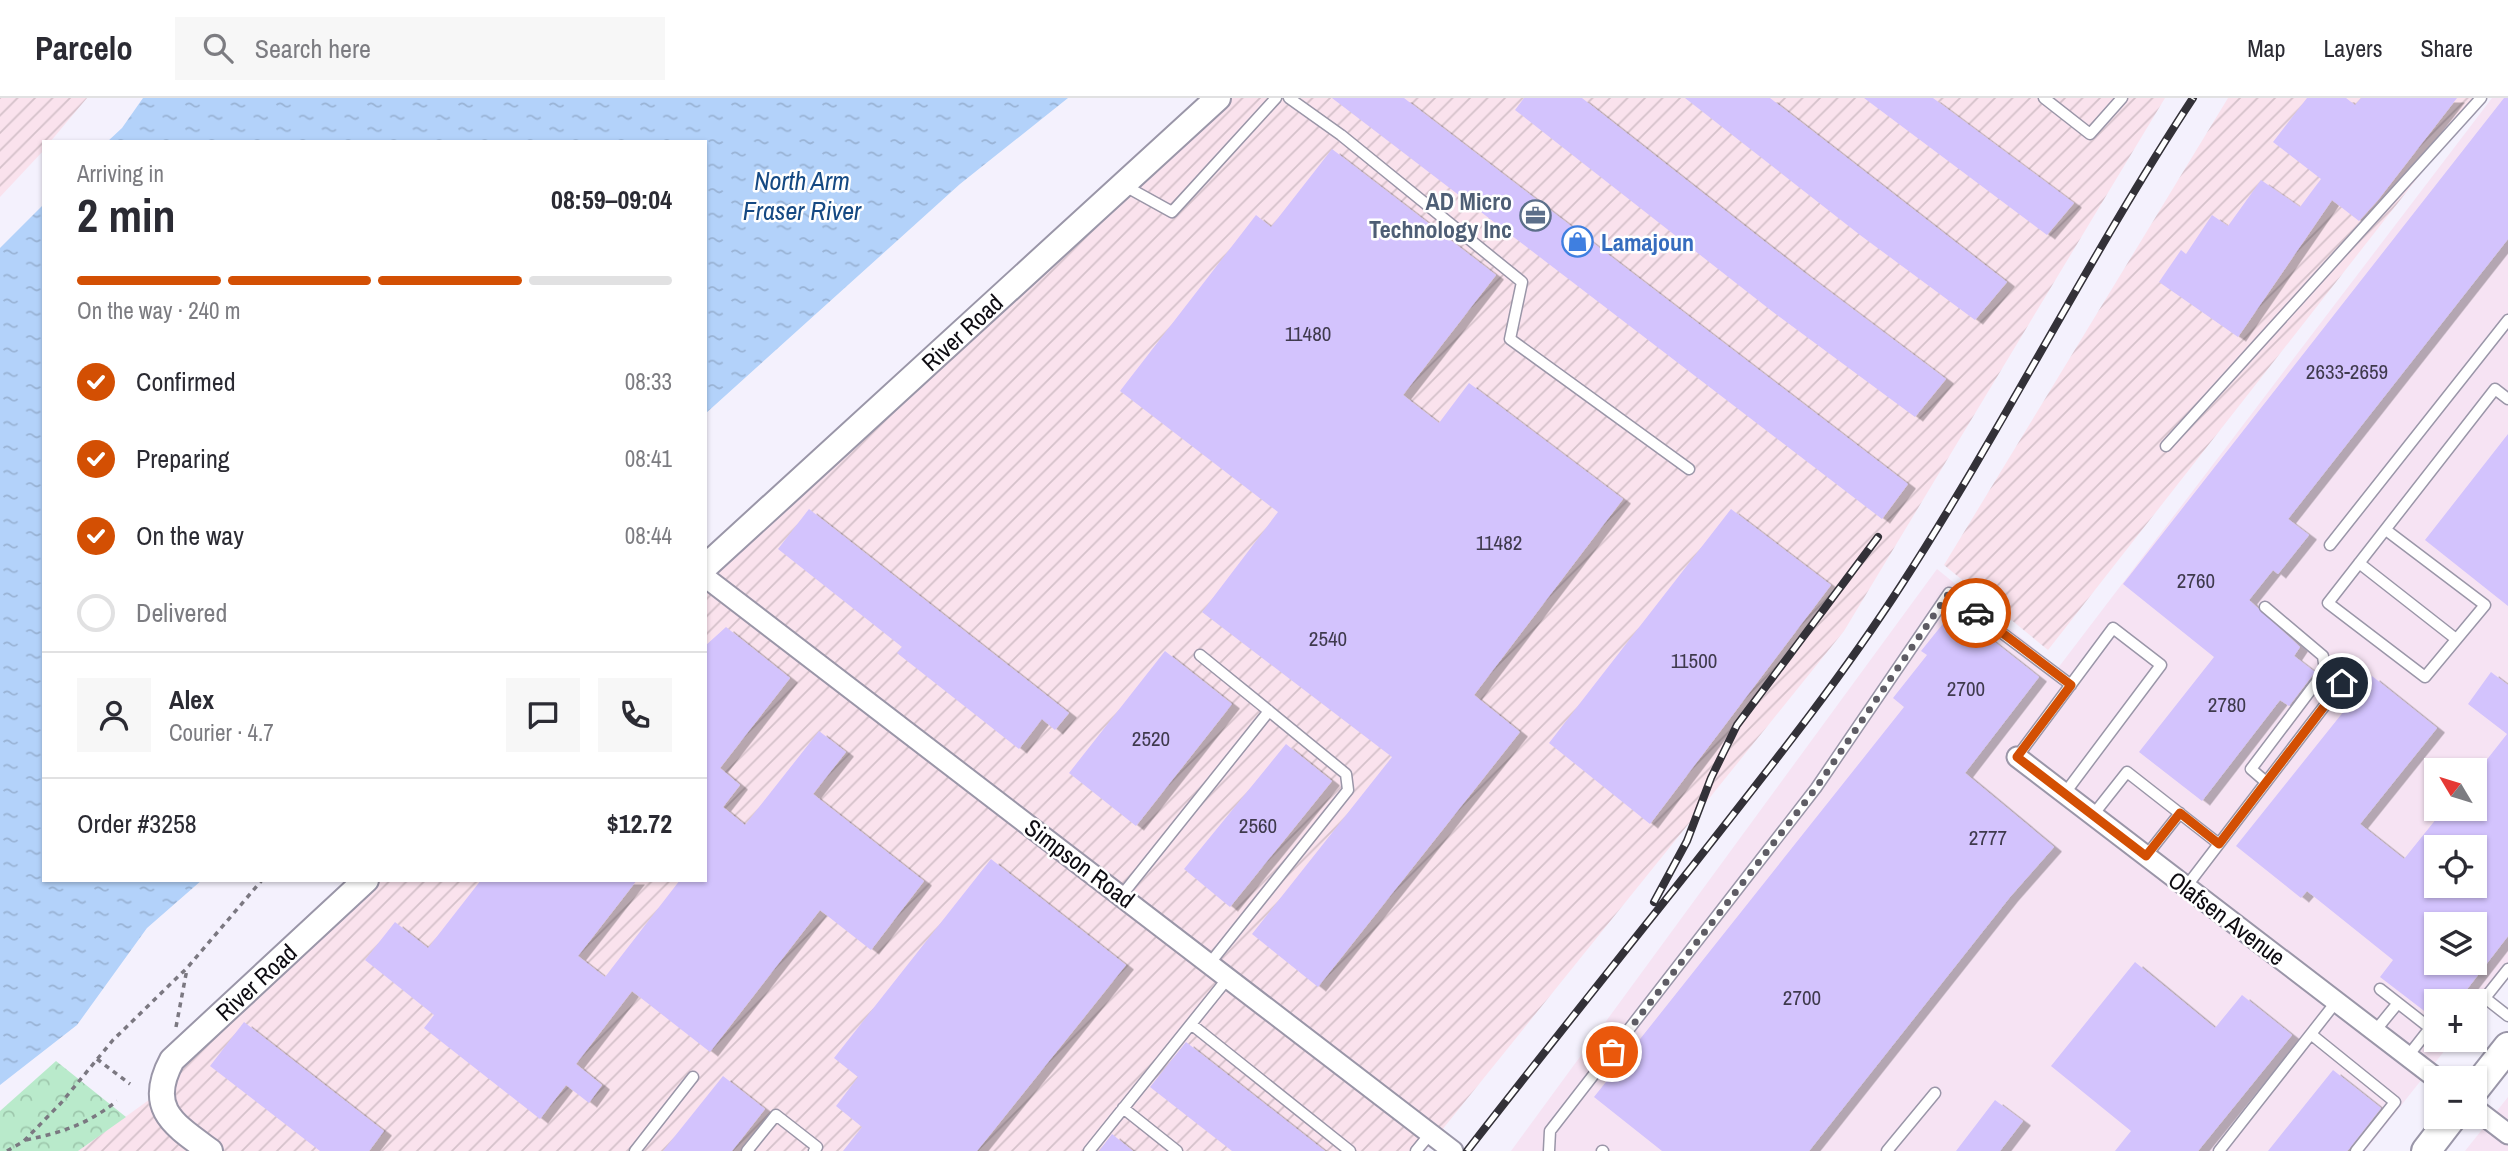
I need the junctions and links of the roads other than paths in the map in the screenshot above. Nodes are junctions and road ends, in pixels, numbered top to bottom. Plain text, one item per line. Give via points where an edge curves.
1 (1218, 98) edge
2 (1276, 98) edge
3 (1289, 98) edge
4 (2044, 98) edge
5 (2122, 98) edge
6 (2481, 98) edge
7 (1124, 186) junction
8 (2508, 320) edge
9 (2508, 399) edge
10 (2166, 446) dead end
11 (1689, 469) dead end
12 (2386, 530) junction
13 (2330, 545) dead end
14 (2359, 563) junction
15 (707, 565) edge
16 (707, 578) edge
17 (2265, 607) dead end
18 (2456, 639) junction
19 (1200, 655) dead end
20 (2342, 683) dead end
21 (2071, 685) junction
22 (1269, 710) junction
23 (2017, 757) joint
24 (2266, 782) junction
25 (2064, 793) junction
26 (2180, 813) junction
27 (2094, 816) junction
28 (2219, 844) junction
29 (2146, 856) junction
30 (364, 882) edge
31 (2186, 887) junction
32 (1122, 895) junction
33 (1210, 963) junction
34 (2508, 969) edge
35 (1228, 977) junction
36 (2380, 989) dead end
37 (2487, 995) edge
38 (2487, 1000) edge
39 (2336, 1002) junction
40 (2398, 1003) junction
41 (2508, 1016) edge
42 (2424, 1023) edge
43 (1191, 1024) junction
44 (2375, 1031) junction
45 (2312, 1035) junction
46 (2424, 1039) edge
47 (2508, 1047) edge
48 (2408, 1056) junction
49 (2424, 1069) edge
50 (2487, 1074) edge
51 (693, 1077) dead end
52 (1936, 1093) dead end
53 (1123, 1108) junction
54 (2487, 1118) edge
55 (2443, 1129) edge
56 (1430, 1134) junction
57 (2508, 1134) edge
58 (210, 1151) edge
59 (635, 1151) edge
60 (747, 1151) edge
61 (814, 1151) edge
62 (1089, 1151) edge
63 (1177, 1151) edge
64 (1350, 1151) edge
65 (1416, 1151) edge
66 (1452, 1151) edge
67 (1549, 1151) edge
68 (1887, 1151) edge
69 (2219, 1151) edge
70 (2356, 1151) edge
71 (2426, 1151) edge

1 - 7 street, River Road
2 - 7 lane via 1172,212
3 - 11 lane via 1522,282 1510,339
4 - 5 lane via 2090,134
6 - 10 lane
7 - 15 street, River Road
8 - 13 lane
9 - 12 lane via 2496,390
12 - 14 lane
12 - 18 lane via 2484,605
14 - 18 lane
14 - 18 lane via 2328,603 2425,677
16 - 32 street, Simpson Road
17 - 24 lane via 2323,656 2325,671 2251,769
19 - 22 lane
20 - 24 lane
21 - 23 lane
21 - 25 lane via 2113,628 2161,665
21 - 67 lane via 1949,593 1816,788 1550,1131
22 - 32 lane
22 - 33 lane via 1346,774 1348,790
23 - 25 street, Olafsen Avenue
24 - 28 lane
25 - 27 street, Olafsen Avenue
26 - 27 lane via 2127,772
26 - 28 lane
26 - 29 lane
27 - 29 street, Olafsen Avenue
28 - 31 lane
29 - 31 street, Olafsen Avenue
30 - 58 street, River Road via 172,1060 162,1078 162,1103 173,1122
31 - 39 street, Olafsen Avenue
32 - 33 street, Simpson Road
33 - 35 street, Simpson Road
34 - 37 lane
35 - 43 lane
35 - 56 street, Simpson Road
36 - 40 lane
38 - 41 lane
39 - 44 street, Olafsen Avenue
39 - 45 lane
40 - 42 lane
40 - 44 lane
43 - 53 lane
43 - 64 lane
44 - 48 street, Olafsen Avenue
45 - 69 lane
45 - 70 lane via 2395,1101
46 - 48 lane
47 - 50 main road
48 - 49 street, Olafsen Avenue
51 - 59 lane
52 - 68 lane
53 - 62 lane
53 - 63 lane
54 - 57 street
55 - 71 main road
56 - 65 lane
56 - 66 street, Simpson Road
60 - 61 lane via 776,1115 817,1147

